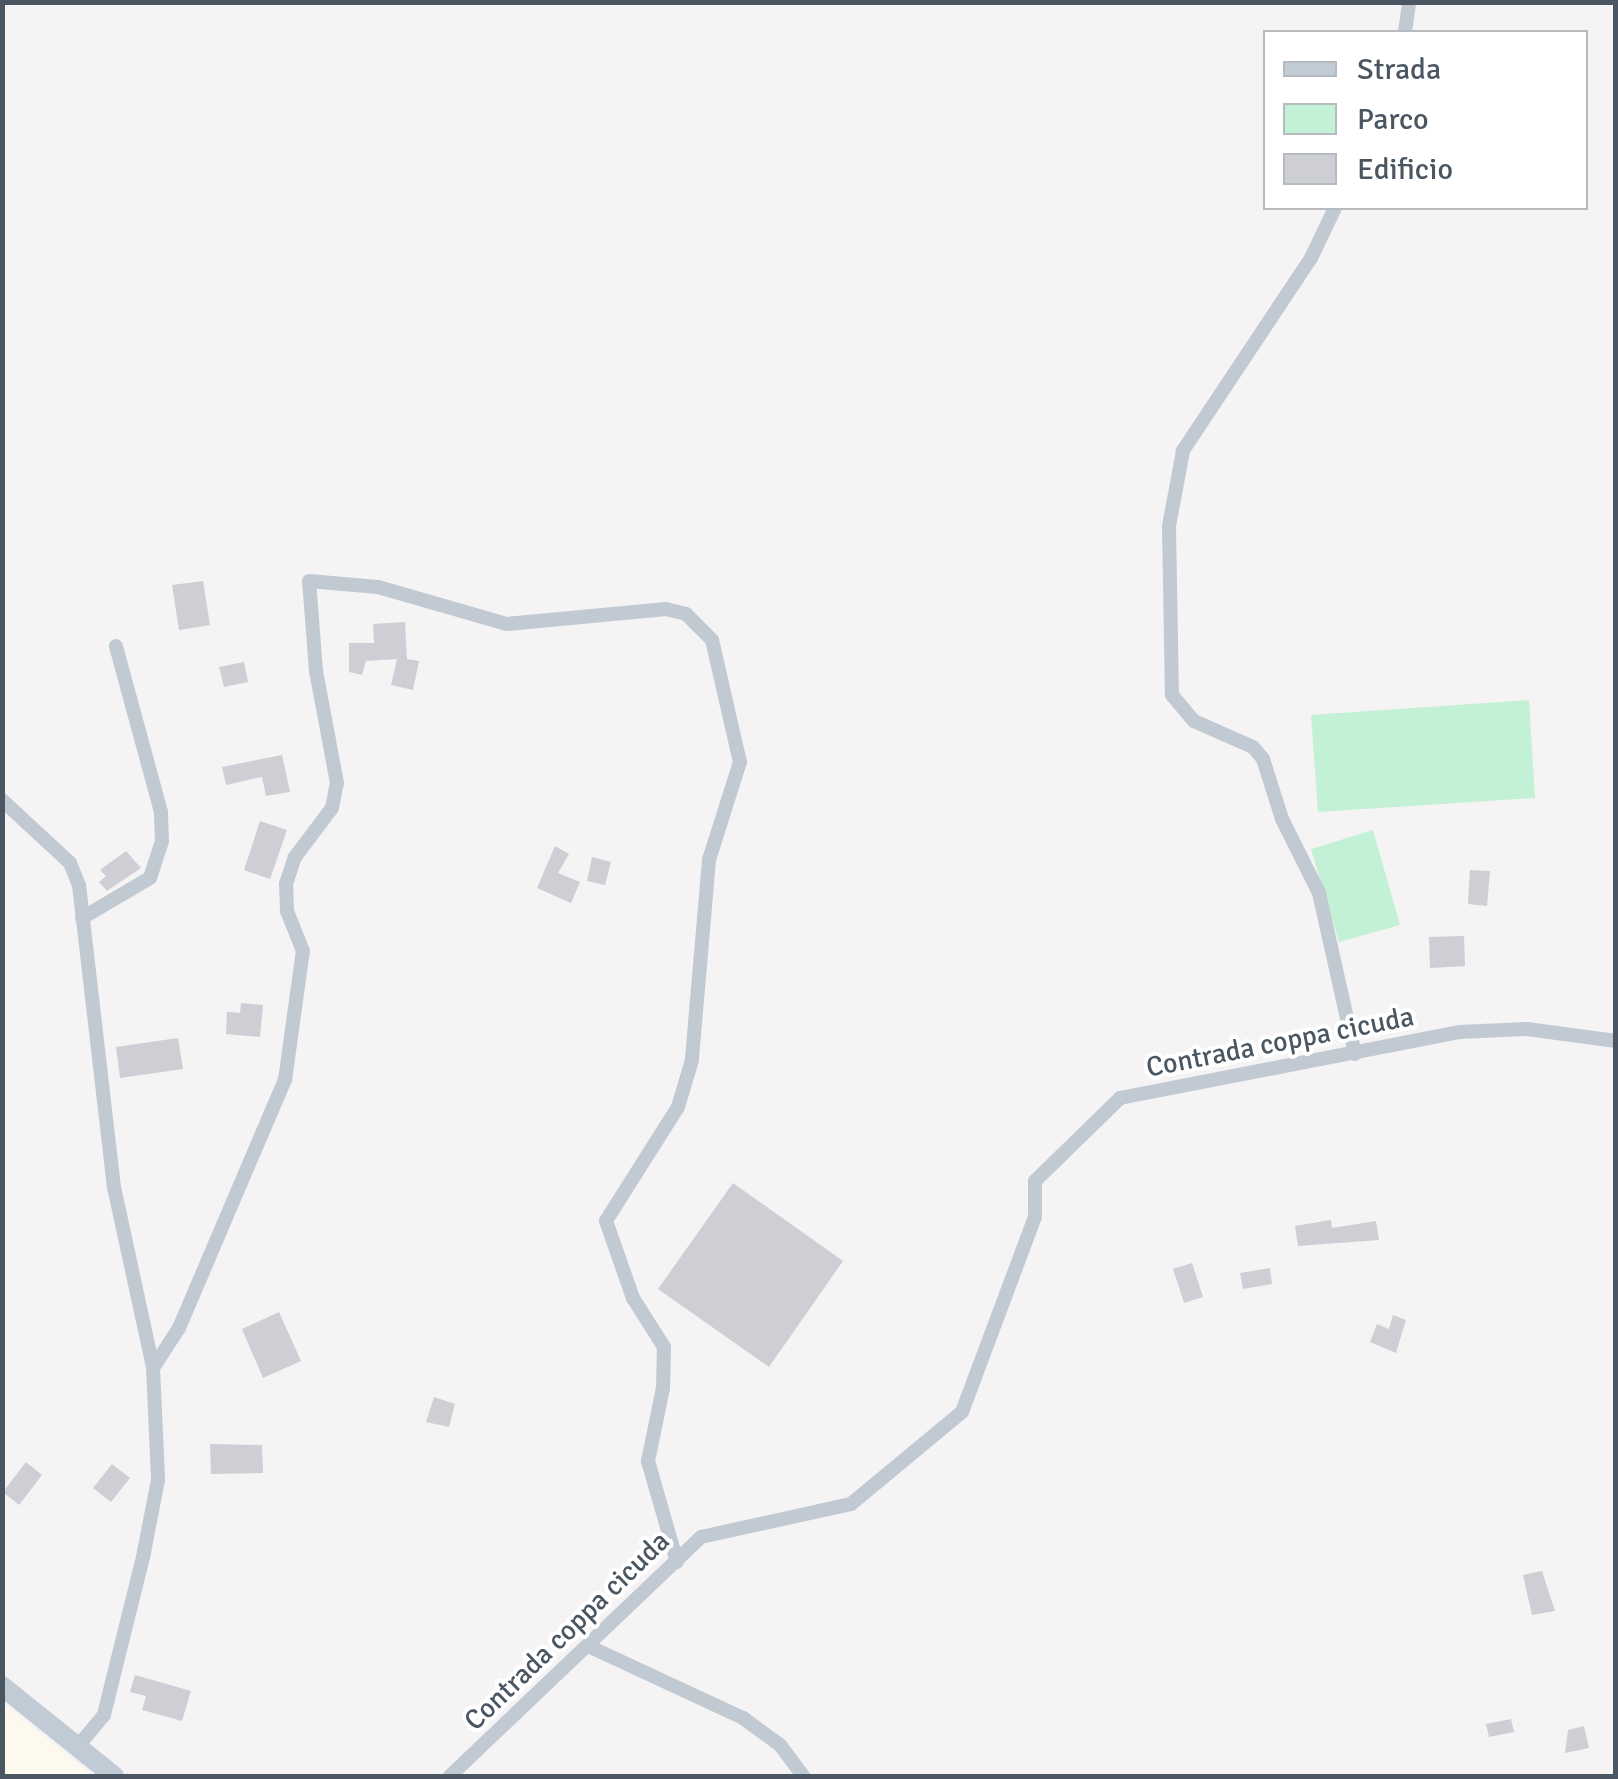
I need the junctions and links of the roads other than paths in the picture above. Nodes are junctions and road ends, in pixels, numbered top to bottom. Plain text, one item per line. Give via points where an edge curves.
1 (1410, 2) edge
2 (1405, 30) edge
3 (1334, 210) edge
4 (116, 646) dead end
5 (2, 800) edge
6 (82, 918) junction
7 (1616, 1041) edge
8 (1355, 1054) junction
9 (153, 1368) junction
10 (677, 1562) junction
11 (588, 1646) junction
12 (2, 1686) edge
13 (78, 1746) junction
14 (114, 1776) edge
15 (450, 1776) edge
16 (803, 1776) edge

1 - 2 street
3 - 8 street via 1311,258 1182,451 1169,526 1171,678 1180,710 1264,758 1282,819 1319,893
4 - 6 street via 161,812 162,842 150,878
5 - 6 street via 70,863
6 - 9 street via 114,1188
7 - 8 street, Contrada coppa cicuda via 1528,1030 1460,1032
8 - 10 street, Contrada coppa cicuda via 1120,1098 1035,1180 1035,1217 962,1412 851,1504 701,1537
9 - 10 street via 179,1328 285,1080 303,951 287,910 286,884 294,858 332,808 337,783 316,671 310,582 378,587 507,624 666,609 686,614 712,640 740,762 709,860 687,1076 678,1107 606,1222 632,1298 664,1346 664,1388 648,1462
9 - 13 street via 158,1480 144,1557 104,1715
10 - 11 street, Contrada coppa cicuda
11 - 15 street, Contrada coppa cicuda
11 - 16 street via 743,1718 780,1745
12 - 13 main road
13 - 14 main road

